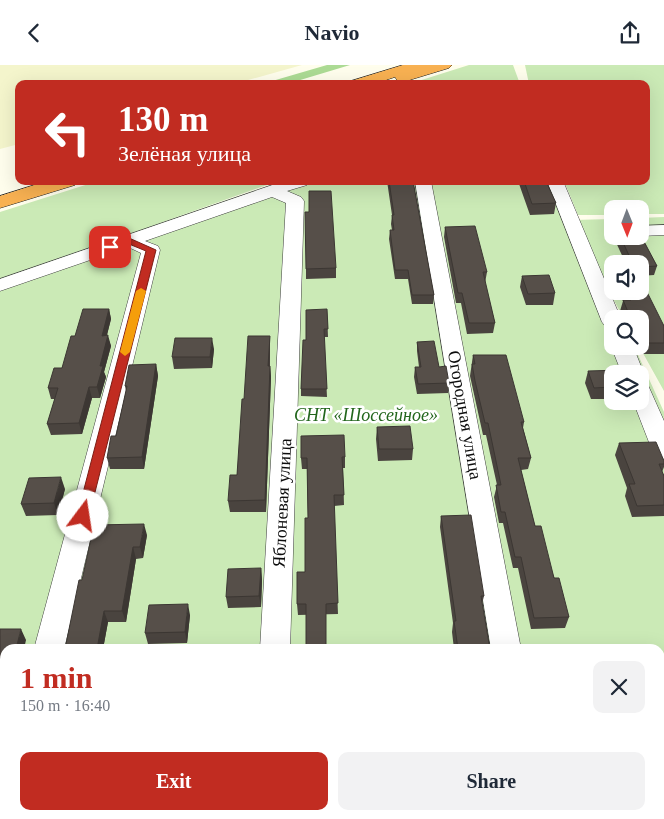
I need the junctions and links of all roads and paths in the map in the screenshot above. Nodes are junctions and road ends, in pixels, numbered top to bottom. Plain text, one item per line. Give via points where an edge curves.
1 (419, 65) edge
2 (444, 65) edge
3 (370, 80) edge
4 (395, 80) edge
5 (23, 185) edge
6 (55, 185) edge
7 (290, 185) edge
8 (424, 185) edge
9 (557, 185) edge
10 (273, 191) junction
11 (0, 192) edge
12 (0, 202) edge
13 (664, 230) edge
14 (649, 231) edge
15 (129, 241) junction
16 (0, 285) edge
17 (607, 310) edge
18 (648, 410) edge
19 (664, 450) edge
20 (50, 644) edge
21 (275, 644) edge
22 (505, 644) edge

1 - 3 highway
2 - 4 highway
5 - 11 highway
6 - 12 highway
7 - 10 street
8 - 22 street, Огородная улица
9 - 17 street
10 - 15 street
10 - 21 street, Яблоневая улица via 295,201
13 - 14 street
15 - 16 street
15 - 20 street via 151,250
18 - 19 street

